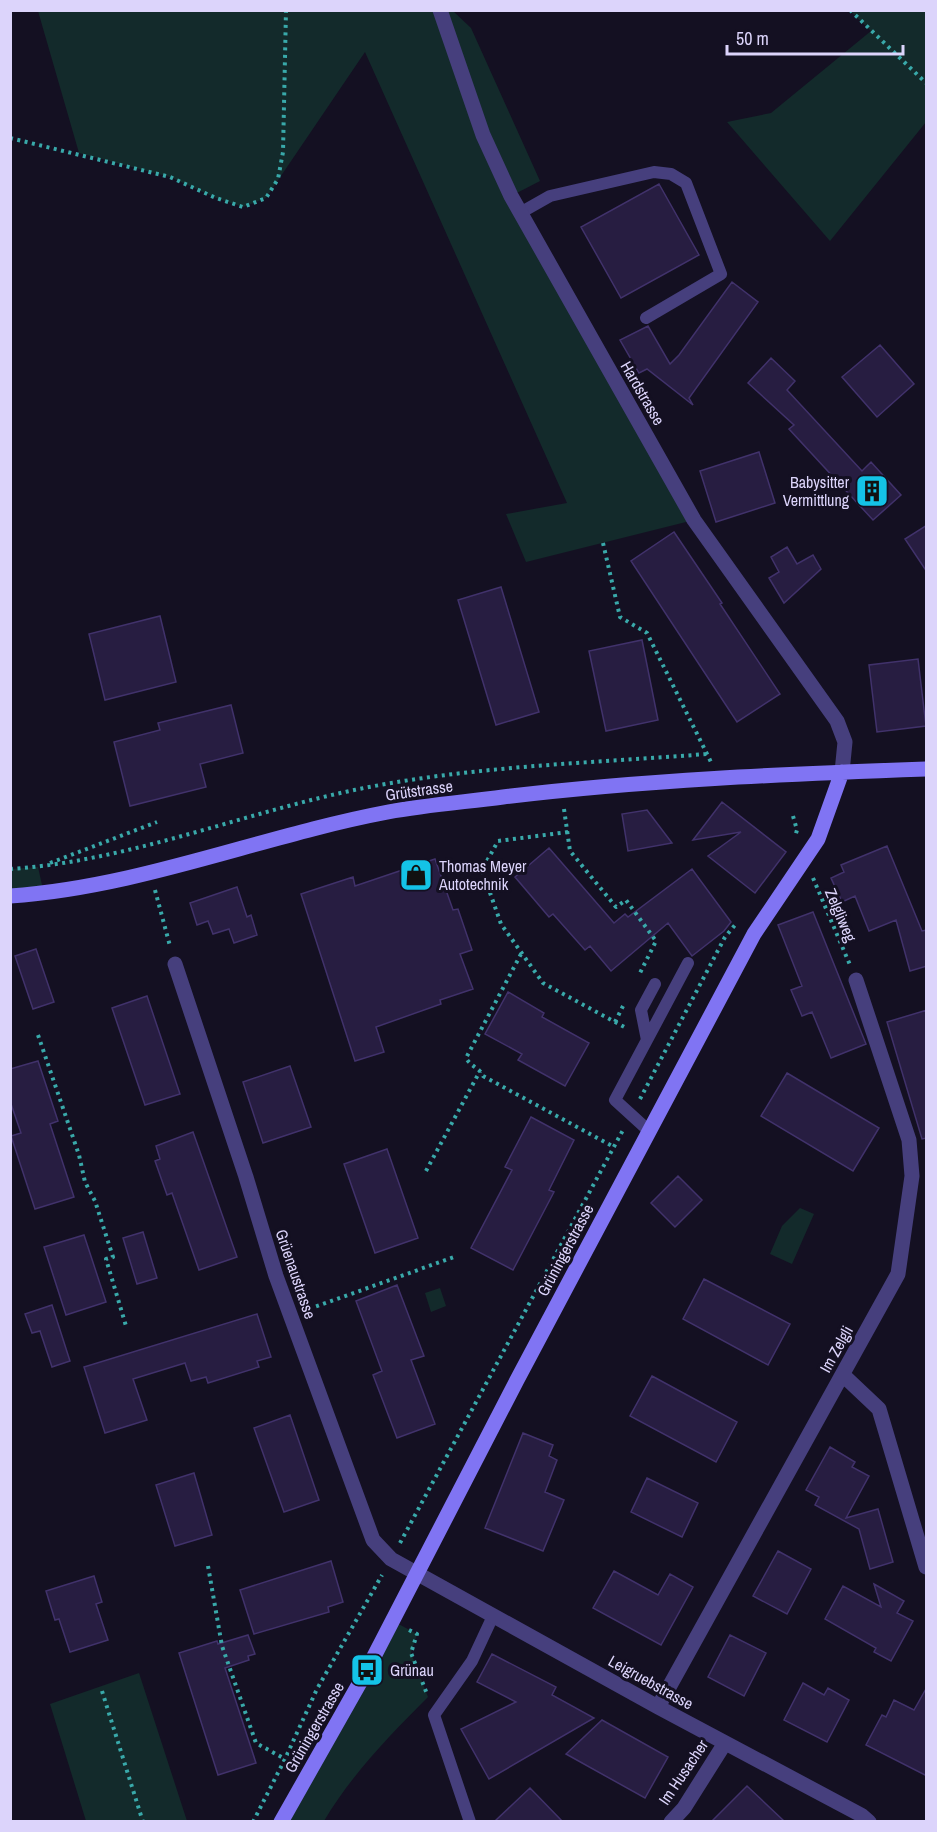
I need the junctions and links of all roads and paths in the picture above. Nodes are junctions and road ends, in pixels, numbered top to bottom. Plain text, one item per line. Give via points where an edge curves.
1 (286, 10) edge
2 (440, 10) edge
3 (850, 10) edge
4 (927, 83) edge
5 (10, 138) edge
6 (520, 213) junction
7 (646, 318) dead end
8 (603, 543) dead end
9 (707, 754) dead end
10 (927, 769) edge
11 (842, 772) junction
12 (562, 790) junction
13 (793, 816) dead end
14 (157, 822) dead end
15 (568, 832) junction
16 (795, 841) dead end
17 (805, 860) junction
18 (38, 867) dead end
19 (150, 874) junction
20 (10, 896) edge
21 (738, 921) dead end
22 (521, 954) junction
23 (688, 963) dead end
24 (175, 964) joint
25 (856, 980) joint
26 (635, 981) dead end
27 (655, 984) dead end
28 (625, 1002) dead end
29 (615, 1022) junction
30 (38, 1035) dead end
31 (647, 1040) junction
32 (480, 1070) junction
33 (632, 1114) junction
34 (649, 1131) junction
35 (614, 1147) junction
36 (426, 1171) dead end
37 (454, 1257) dead end
38 (291, 1315) junction
39 (126, 1326) dead end
40 (843, 1376) junction
41 (391, 1559) junction
42 (208, 1566) dead end
43 (927, 1567) edge
44 (417, 1573) junction
45 (364, 1606) junction
46 (494, 1616) junction
47 (393, 1621) junction
48 (102, 1691) dead end
49 (658, 1707) junction
50 (434, 1715) junction
51 (725, 1743) junction
52 (285, 1759) junction
53 (142, 1821) edge
54 (253, 1821) edge
55 (281, 1821) edge
56 (470, 1821) edge
57 (670, 1821) edge
58 (869, 1821) edge

1 - 5 path via 282,152 278,179 266,198 243,207 170,177
2 - 6 street, Hardstrasse via 483,135
3 - 4 path
6 - 7 lane via 550,196 654,172 671,174 686,183 721,274
6 - 11 street, Hardstrasse via 694,520 837,721 845,742
8 - 9 path via 620,616 647,633
10 - 11 main road
11 - 12 main road, Grütstrasse
11 - 17 main road, Grüningerstrasse via 818,839
12 - 15 path
12 - 19 main road, Grütstrasse via 388,812
13 - 16 path
14 - 18 path
15 - 22 path via 498,841 482,870 501,924
15 - 26 path via 570,851 615,907 626,900 656,941
17 - 25 path, Zelgliweg
17 - 34 main road, Grüningerstrasse via 754,934
19 - 20 main road, Grütstrasse via 44,894
19 - 24 path
21 - 33 path via 724,937
22 - 29 path via 543,983
22 - 32 path via 466,1058
23 - 31 lane
24 - 38 street, Grüenaustrasse
25 - 40 street, Im Zelgli via 909,1140 912,1176 898,1274
27 - 31 lane via 640,1010
28 - 29 path
29 - 31 path
30 - 39 path via 113,1257 106,1259
31 - 33 lane via 615,1100
32 - 35 path via 483,1076
32 - 36 path
33 - 34 lane
33 - 35 path
34 - 44 main road, Grüningerstrasse
35 - 41 path
37 - 38 path
38 - 41 street, Grüenaustrasse via 364,1519 373,1540
40 - 43 street via 879,1409
40 - 49 street, Im Zelgli
41 - 44 street, Grüenaustrasse
41 - 45 path
42 - 52 path via 222,1646 256,1743
44 - 46 street, Leigruebstrasse
44 - 47 main road, Grüningerstrasse
45 - 47 path
45 - 52 path via 317,1689
46 - 49 street, Leigruebstrasse
46 - 50 lane via 472,1661
47 - 50 path via 417,1634 411,1653
47 - 55 main road, Grüningerstrasse
48 - 53 path
49 - 51 street, Leigruebstrasse
50 - 56 lane
51 - 57 street, Im Husacher via 684,1808
51 - 58 street, Leigruebstrasse
52 - 54 path

